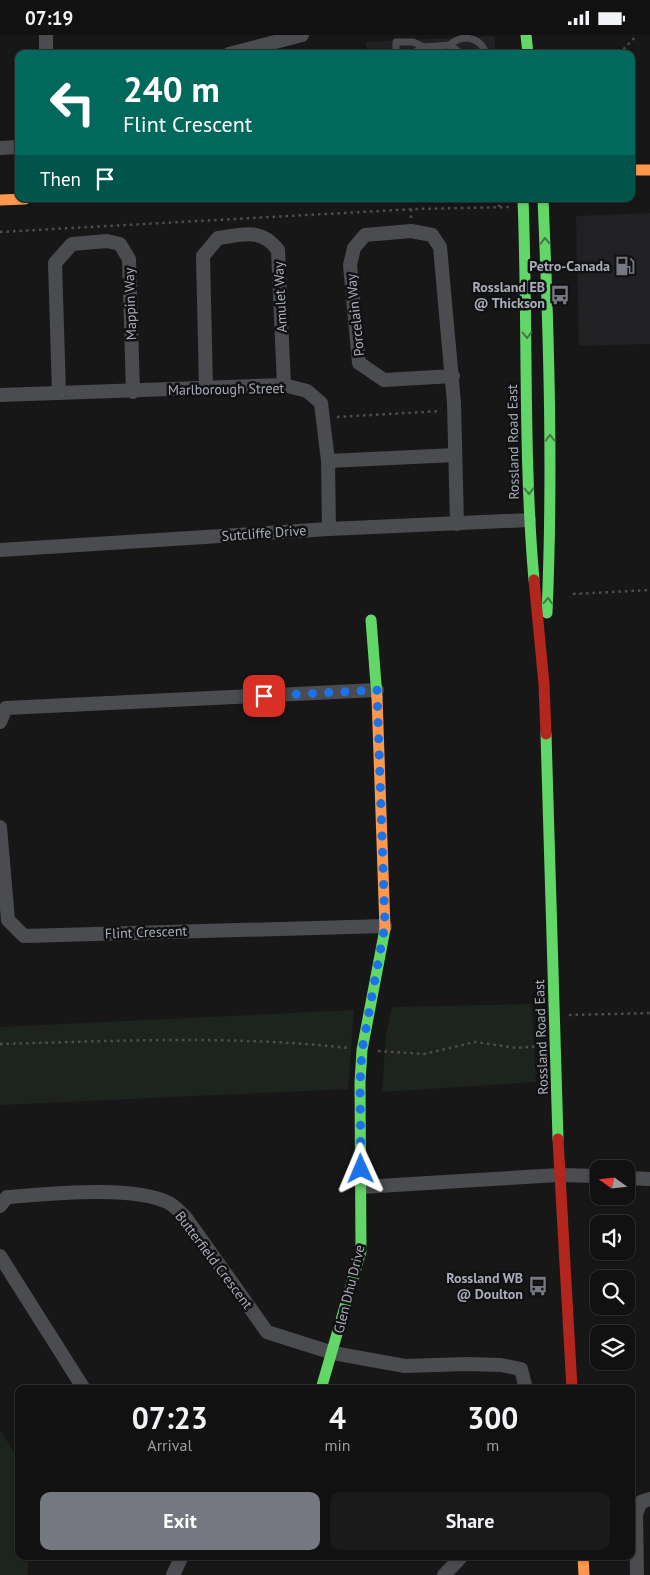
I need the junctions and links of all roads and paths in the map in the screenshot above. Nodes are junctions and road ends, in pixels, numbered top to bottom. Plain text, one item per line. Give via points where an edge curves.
1 (46, 35) edge
2 (302, 35) edge
3 (526, 35) edge
4 (637, 35) edge
5 (450, 45) junction
6 (424, 47) junction
7 (46, 50) edge
8 (244, 50) edge
9 (396, 50) edge
10 (419, 50) edge
11 (457, 50) edge
12 (484, 50) edge
13 (528, 50) edge
14 (624, 50) edge
15 (15, 147) edge
16 (0, 148) edge
17 (635, 170) edge
18 (650, 170) edge
19 (15, 199) edge
20 (0, 200) edge
21 (500, 202) edge
22 (523, 202) edge
23 (543, 202) edge
24 (499, 207) junction
25 (513, 212) dead end
26 (0, 231) edge
27 (453, 376) junction
28 (284, 385) junction
29 (206, 388) junction
30 (133, 392) junction
31 (59, 393) junction
32 (0, 395) edge
33 (455, 410) junction
34 (322, 417) junction
35 (455, 455) junction
36 (328, 461) junction
37 (529, 520) junction
38 (457, 524) junction
39 (329, 529) junction
40 (0, 550) edge
41 (650, 590) edge
42 (573, 594) dead end
43 (371, 620) dead end
44 (544, 685) junction
45 (377, 690) junction
46 (0, 722) edge
47 (0, 827) edge
48 (385, 925) junction
49 (650, 1013) edge
50 (555, 1015) junction
51 (0, 1044) edge
52 (556, 1045) junction
53 (362, 1050) junction
54 (559, 1175) junction
55 (590, 1177) edge
56 (635, 1178) edge
57 (650, 1179) edge
58 (362, 1187) junction
59 (0, 1206) edge
60 (0, 1256) edge
61 (333, 1353) junction
62 (81, 1385) edge
63 (322, 1385) edge
64 (525, 1385) edge
65 (572, 1385) edge
66 (650, 1499) edge
67 (180, 1560) edge
68 (458, 1560) edge
69 (583, 1560) edge
70 (173, 1575) edge
71 (444, 1575) edge
72 (584, 1575) edge
73 (637, 1575) edge

1 - 7 street
2 - 8 street
3 - 13 main road
4 - 14 path
5 - 6 lane
5 - 11 lane
5 - 12 lane via 464,38 477,40
6 - 9 lane via 413,41 396,42
6 - 10 lane
15 - 16 street
17 - 18 main road
19 - 20 main road
21 - 24 path
22 -> 37 main road, Rossland Road East
44 -> 23 main road, Rossland Road East via 551,520
24 - 25 path via 508,207
24 - 26 path
27 - 27 street, Porcelain Way via 440,247 432,235 411,231 365,235 354,248 350,265 359,363 384,380
27 - 33 street, Porcelain Way
28 - 29 street, Marlborough Street
28 - 29 street, Amulet Way via 278,250 269,238 255,234 218,239 203,256
28 - 34 street, Marlborough Street via 307,391 321,403
29 - 30 street, Marlborough Street
30 - 31 street, Marlborough Street
30 - 31 street, Mappin Way via 129,259 120,244 106,241 72,245 55,263
31 - 32 street, Marlborough Street
33 - 34 path
33 - 35 street, Porcelain Way
34 - 36 street, Marlborough Street
35 - 36 street
35 - 38 street, Porcelain Way
36 - 39 street, Marlborough Street
37 - 38 street, Sutcliffe Drive
37 - 44 main road, Rossland Road East
38 - 39 street, Sutcliffe Drive
39 - 40 street, Sutcliffe Drive
41 - 42 path
43 - 45 main road, Glen Dhu Drive
44 - 50 main road, Rossland Road East
45 - 46 street via 6,708
45 - 48 main road, Glen Dhu Drive
47 - 48 street, Flint Crescent via 8,920 24,935
48 - 53 main road, Glen Dhu Drive
49 - 50 path
50 - 52 main road, Rossland Road East
51 - 53 path via 198,1039 285,1041
52 - 53 path via 517,1048 475,1042 424,1054
52 - 54 main road, Rossland Road East
53 - 58 main road, Glen Dhu Drive
54 - 55 street
54 - 58 street
54 - 65 main road, Rossland Road East
56 - 57 street
58 - 61 main road, Glen Dhu Drive via 361,1251
59 - 61 street, Butterfield Crescent via 7,1197 77,1192 141,1195 170,1203 186,1218 267,1331
60 - 62 street
61 - 63 main road, Glen Dhu Drive
61 - 64 street, Butterfield Crescent via 405,1366 501,1365 521,1369
66 - 73 street via 641,1502 636,1514
67 - 70 street
68 - 71 street
69 - 72 main road

